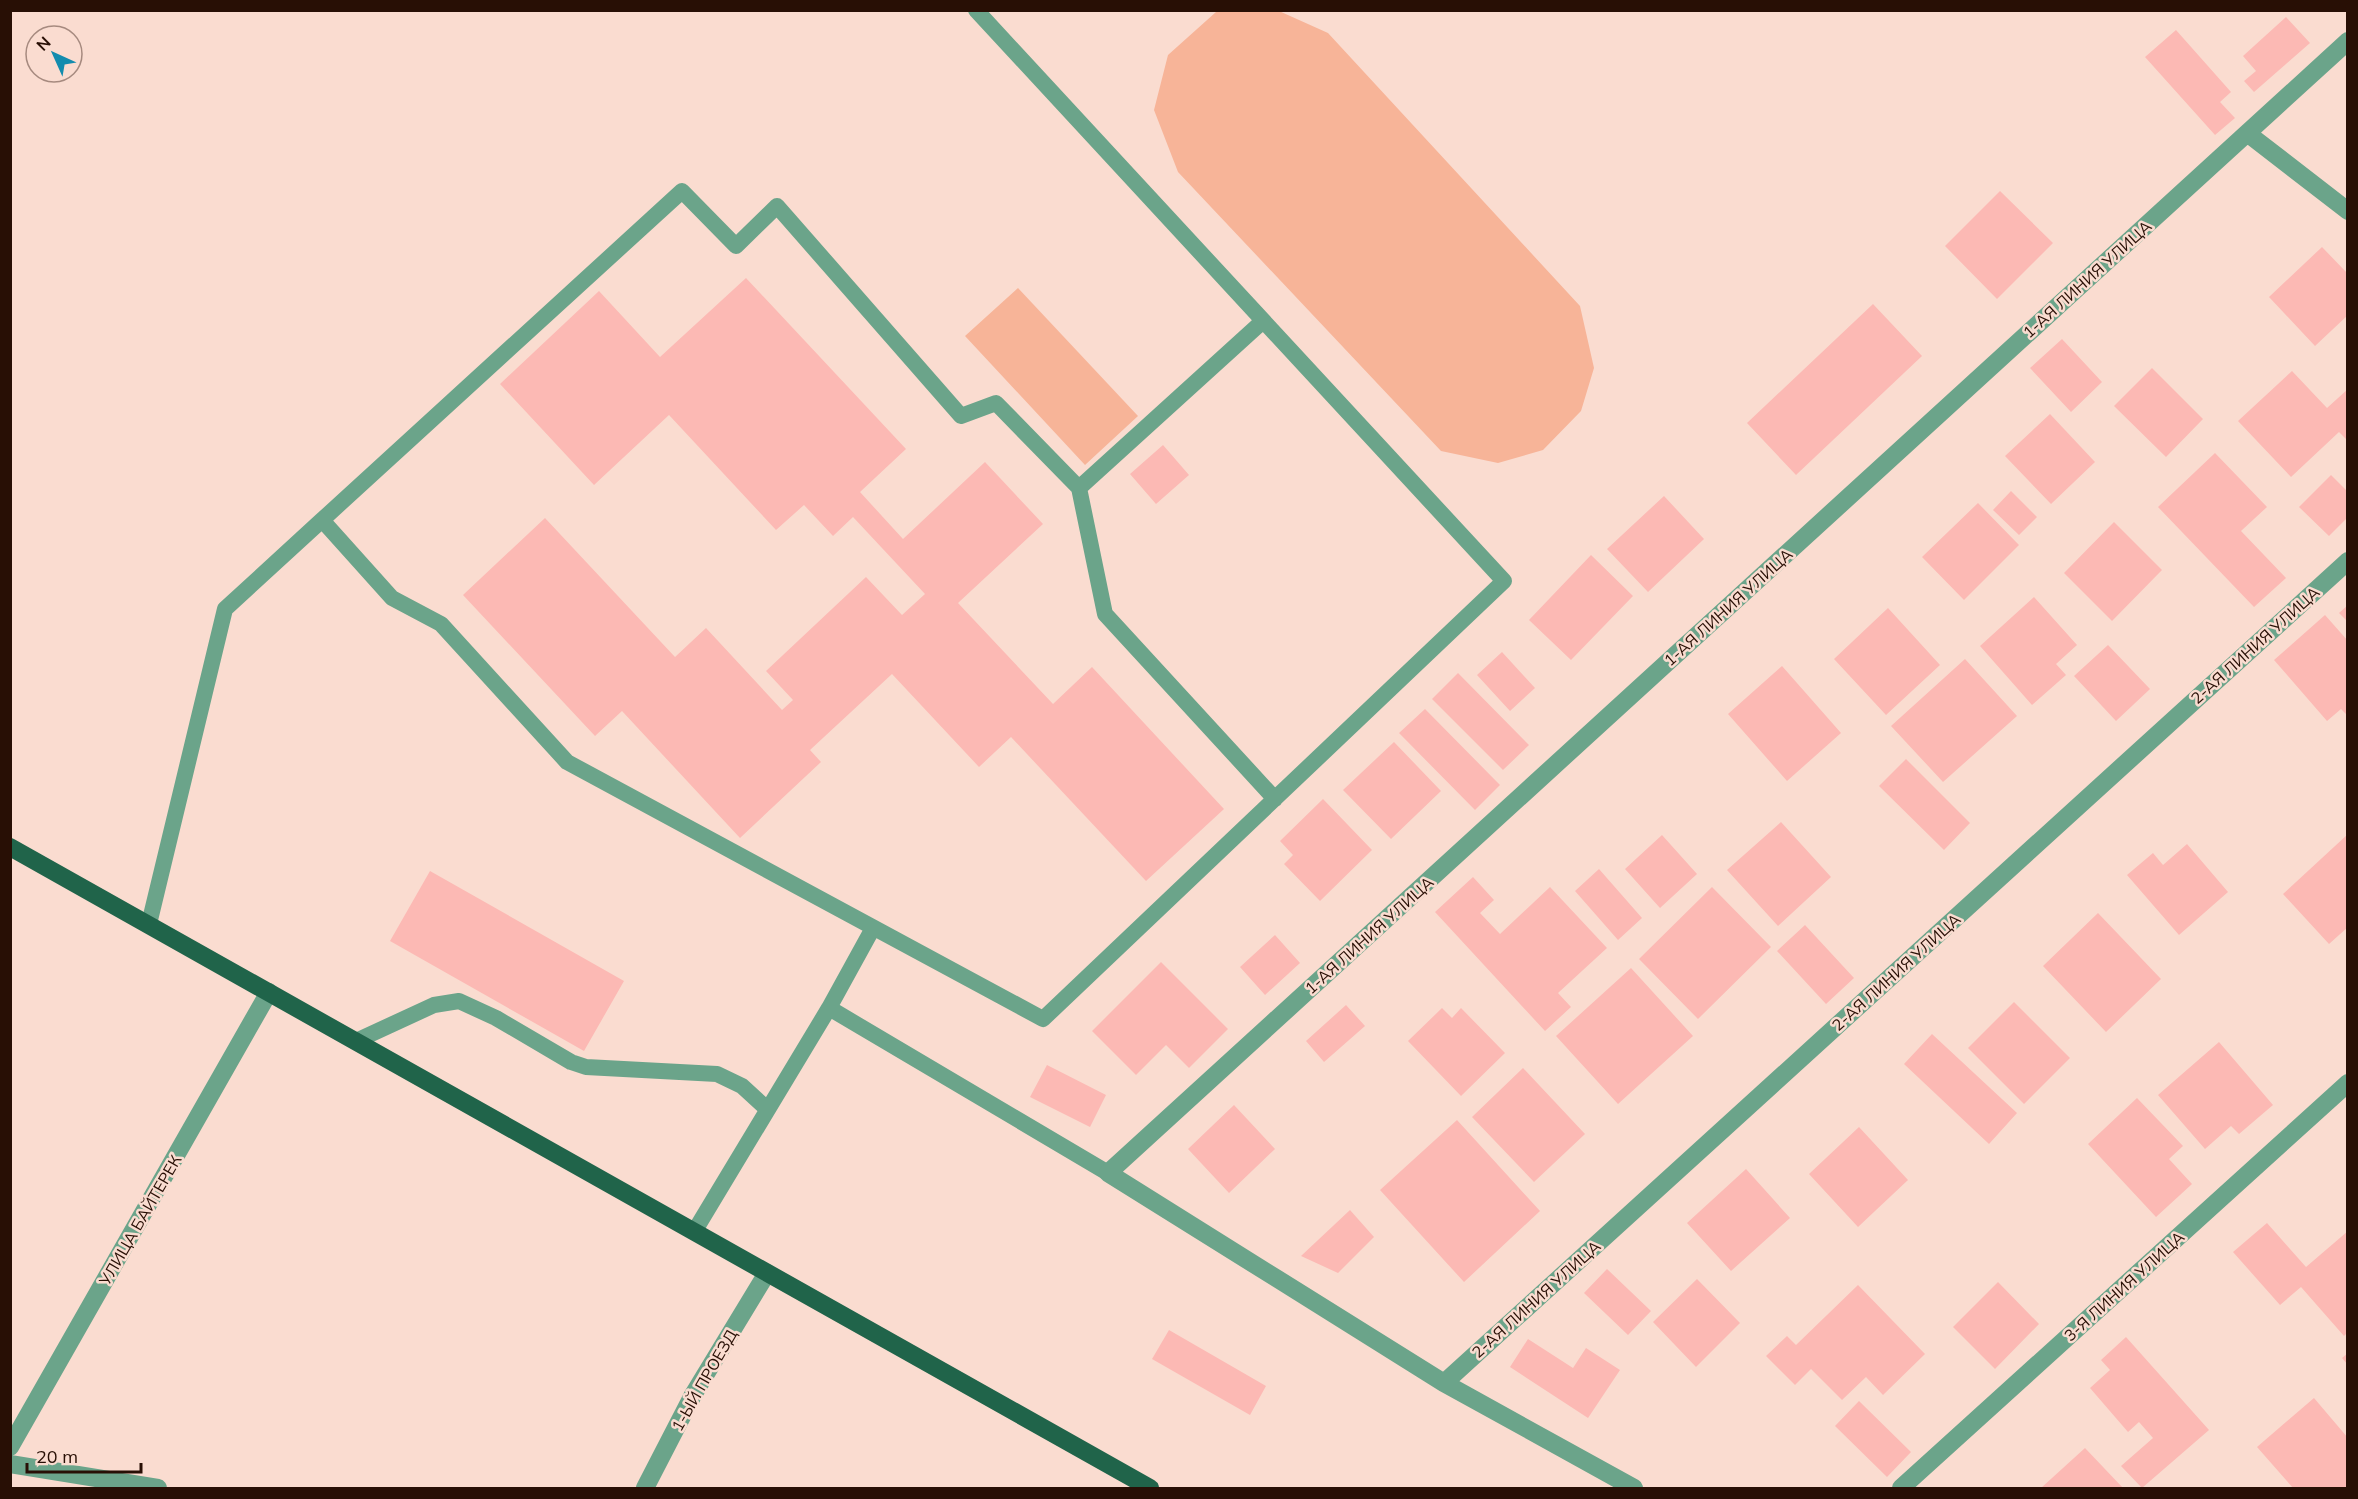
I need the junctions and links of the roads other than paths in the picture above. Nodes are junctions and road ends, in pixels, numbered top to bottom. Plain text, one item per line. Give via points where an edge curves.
1 (976, 10) edge
2 (2348, 41) edge
3 (2247, 133) junction
4 (2348, 211) edge
5 (1263, 321) junction
6 (1079, 488) junction
7 (322, 520) junction
8 (2348, 561) edge
9 (1275, 799) junction
10 (10, 846) edge
11 (149, 924) junction
12 (873, 928) junction
13 (269, 992) junction
14 (829, 1008) junction
15 (356, 1041) junction
16 (2348, 1083) edge
17 (766, 1108) junction
18 (1108, 1173) junction
19 (694, 1232) junction
20 (767, 1273) junction
21 (1444, 1383) junction
22 (10, 1448) edge
23 (10, 1464) edge
24 (158, 1488) edge
25 (645, 1488) edge
26 (1150, 1488) edge
27 (1634, 1488) edge
28 (1901, 1488) edge

1 - 5 lane
2 - 3 street, 1-АЯ ЛИНИЯ УЛИЦА
3 - 4 street
3 - 18 street, 1-АЯ ЛИНИЯ УЛИЦА
5 - 6 lane
5 - 9 lane via 1504,581
6 - 7 lane via 996,403 961,416 777,206 736,246 682,192
6 - 9 lane via 1105,614
7 - 11 lane via 225,609
7 - 12 lane via 392,598 441,624 567,762
8 - 21 street, 2-АЯ ЛИНИЯ УЛИЦА
9 - 12 lane via 1043,1020
10 - 11 main road
11 - 13 main road
12 - 14 lane
13 - 15 main road
13 - 22 street, УЛИЦА БАЙТЕРЕК
14 - 17 lane
14 - 18 lane
15 - 17 lane via 434,1005 459,1001 571,1062 586,1067 717,1074 742,1086
15 - 19 main road
16 - 28 street, 3-Я ЛИНИЯ УЛИЦА
17 - 19 lane
18 - 21 street
19 - 20 main road
20 - 25 street, 1-ЫЙ ПРОЕЗД via 693,1395
20 - 26 main road
21 - 27 street
23 - 24 street

